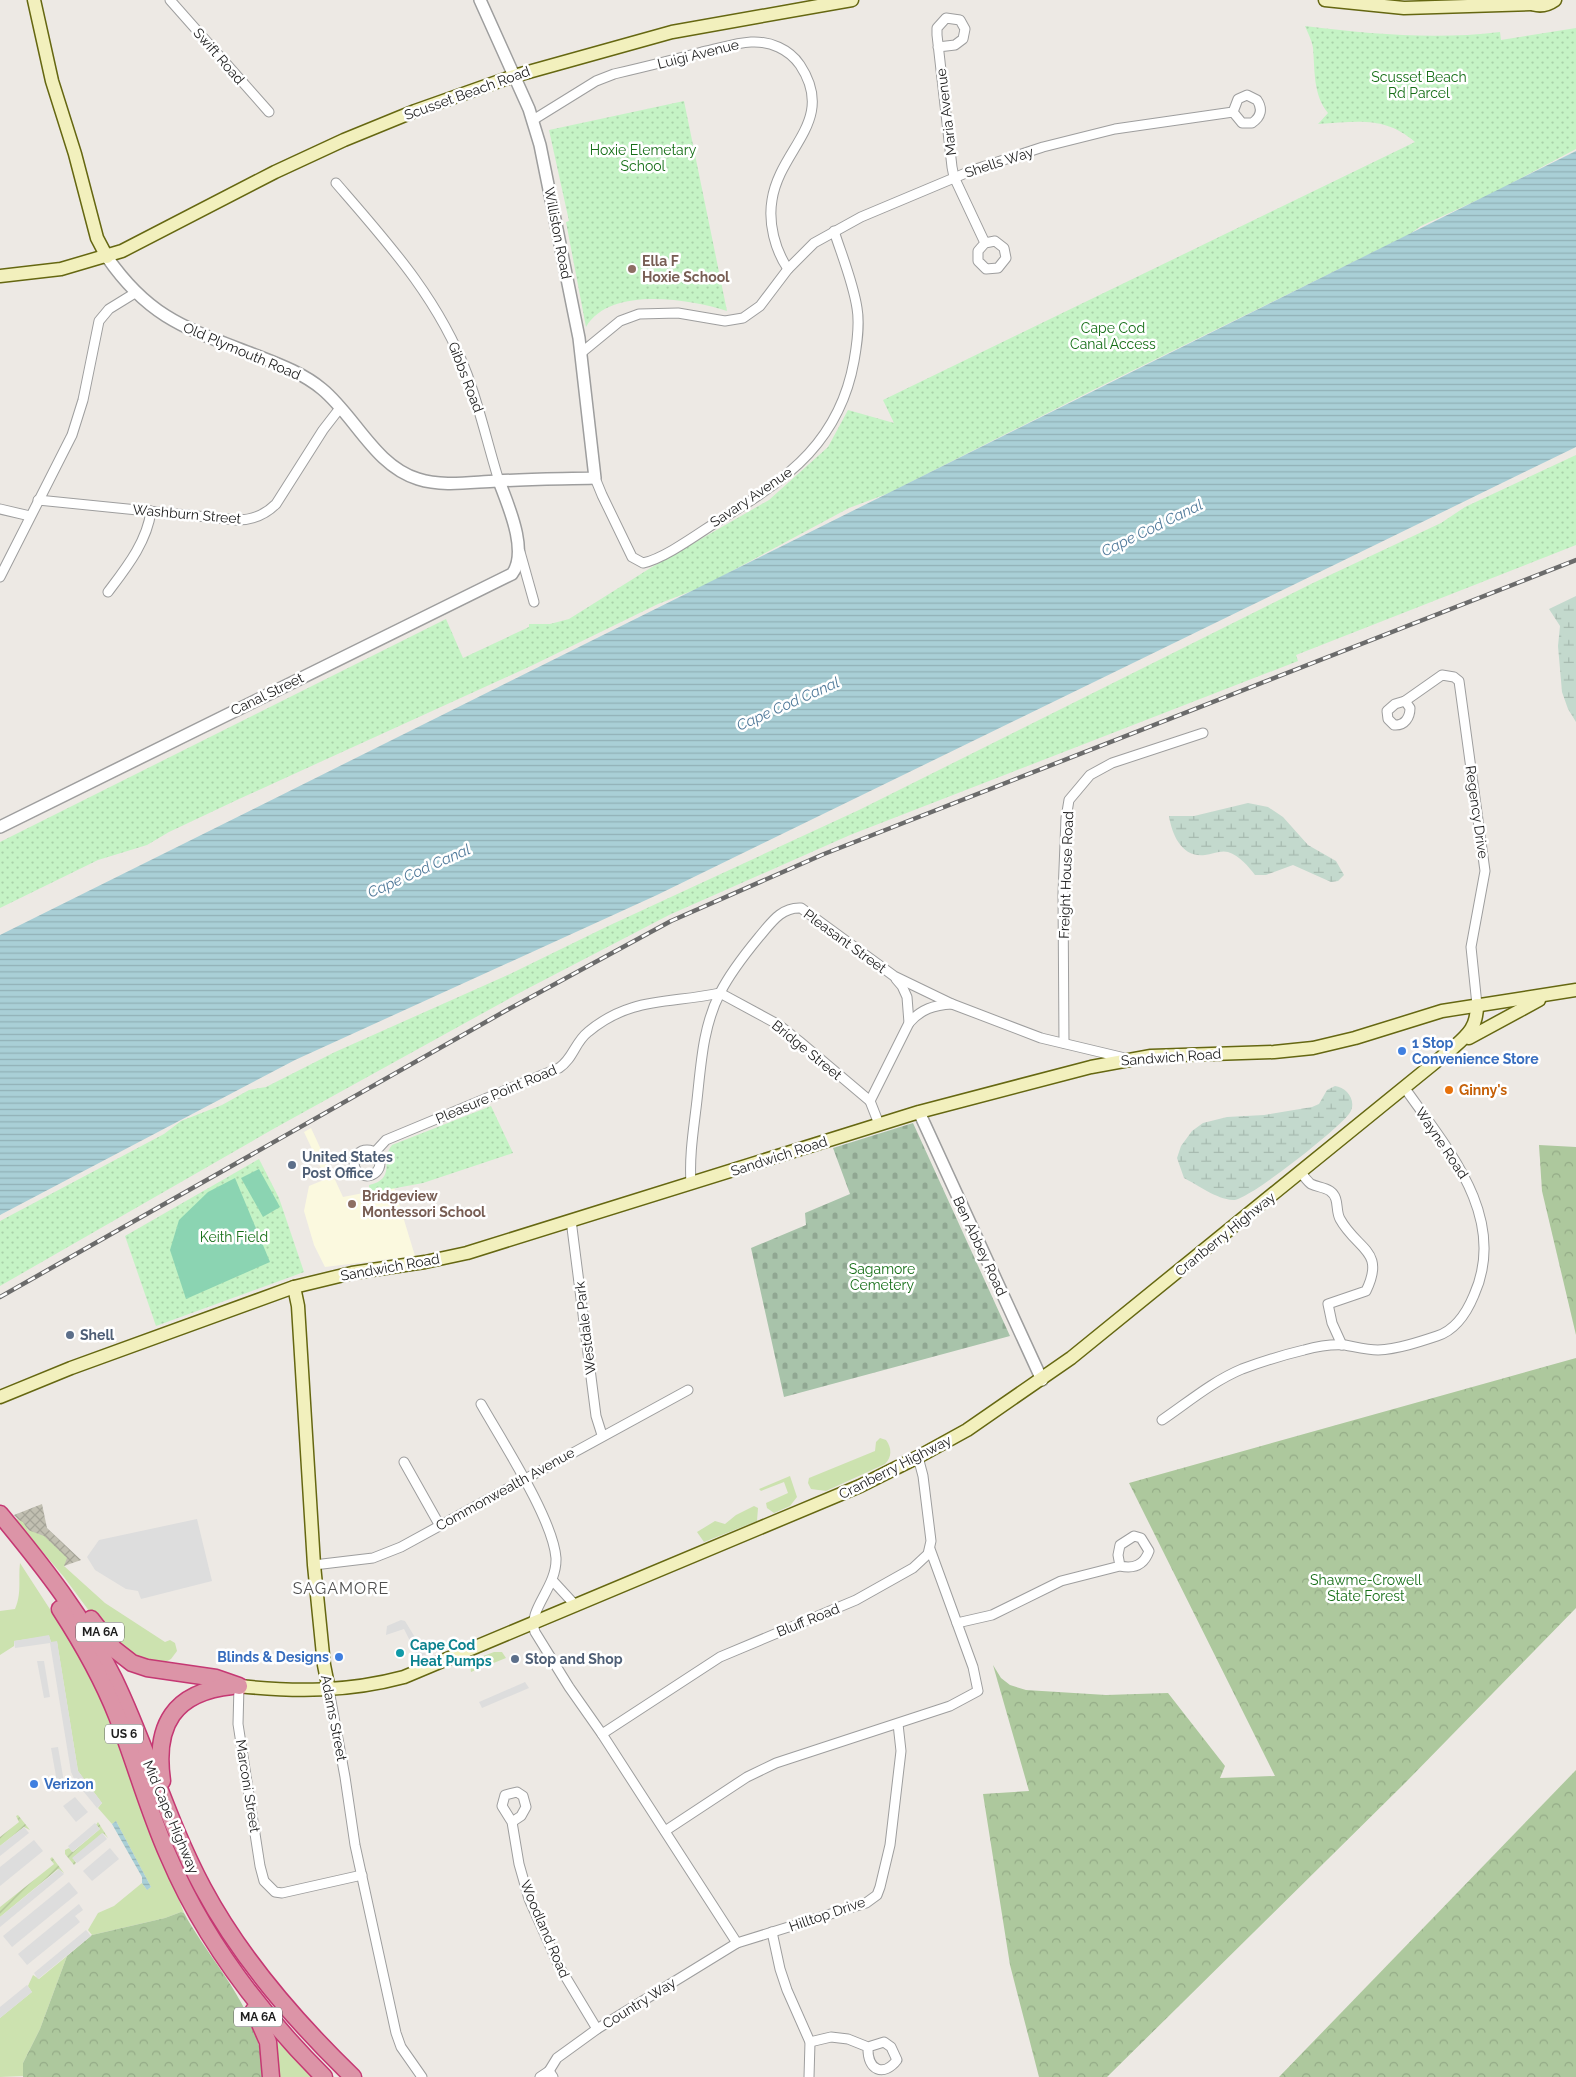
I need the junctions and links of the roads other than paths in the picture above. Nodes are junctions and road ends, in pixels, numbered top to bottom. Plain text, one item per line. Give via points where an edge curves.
1 (34, 0) edge
2 (170, 0) edge
3 (480, 0) edge
4 (852, 0) edge
5 (1325, 0) edge
6 (1555, 0) edge
7 (1483, 2) edge
8 (1528, 2) edge
9 (938, 47) dead end
10 (514, 76) junction
11 (269, 112) dead end
12 (1233, 112) dead end
13 (533, 120) junction
14 (954, 177) junction
15 (336, 183) dead end
16 (834, 231) junction
17 (984, 243) dead end
18 (107, 257) junction
19 (788, 269) junction
20 (0, 276) edge
21 (134, 293) junction
22 (581, 353) junction
23 (340, 408) junction
24 (595, 478) junction
25 (499, 481) junction
26 (38, 500) junction
27 (0, 509) edge
28 (151, 512) junction
29 (30, 516) junction
30 (520, 551) junction
31 (0, 577) edge
32 (108, 592) dead end
33 (534, 602) dead end
34 (1405, 701) dead end
35 (1203, 733) dead end
36 (0, 826) edge
37 (894, 976) junction
38 (1576, 990) edge
39 (720, 993) junction
40 (1556, 994) junction
41 (952, 1004) junction
42 (1477, 1005) junction
43 (909, 1023) junction
44 (1064, 1043) junction
45 (1454, 1047) junction
46 (1130, 1059) junction
47 (1404, 1087) junction
48 (870, 1101) junction
49 (919, 1112) junction
50 (879, 1124) junction
51 (375, 1152) dead end
52 (1300, 1172) junction
53 (691, 1183) junction
54 (571, 1220) junction
55 (294, 1288) junction
56 (1342, 1345) junction
57 (1042, 1380) junction
58 (688, 1390) dead end
59 (0, 1397) edge
60 (481, 1404) dead end
61 (1162, 1420) dead end
62 (602, 1435) junction
63 (918, 1458) junction
64 (404, 1462) dead end
65 (523, 1479) junction
66 (0, 1514) edge
67 (440, 1526) junction
68 (930, 1549) junction
69 (314, 1565) junction
70 (1120, 1566) dead end
71 (553, 1581) junction
72 (576, 1606) junction
73 (958, 1623) junction
74 (533, 1624) junction
75 (239, 1686) junction
76 (329, 1690) junction
77 (898, 1724) junction
78 (602, 1734) junction
79 (165, 1805) junction
80 (512, 1822) dead end
81 (666, 1831) junction
82 (362, 1875) junction
83 (772, 1932) junction
84 (736, 1943) junction
85 (227, 1963) junction
86 (597, 2029) junction
87 (810, 2042) junction
88 (868, 2047) dead end
89 (551, 2074) edge
90 (272, 2077) edge
91 (324, 2077) edge
92 (353, 2077) edge
93 (422, 2077) edge
94 (540, 2077) edge
95 (809, 2077) edge

1 - 18 main road, Old Plymouth Road via 52,81 97,238
2 - 11 street, Swift Road
3 - 10 street, Williston Road
4 - 10 main road, Scusset Beach Road via 672,32
5 - 7 main road via 1404,8 1452,8
6 - 8 main road via 1543,6
7 - 8 main road
9 - 14 street, Maria Avenue
10 - 13 street, Williston Road
10 - 18 main road, Scusset Beach Road via 344,140
12 - 14 street, Shells Way via 1115,129 1043,147
13 - 19 street, Luigi Avenue via 596,81 614,74 741,43 768,43 790,53 805,73 813,100 811,117 772,198 776,244
13 - 22 street, Williston Road
14 - 16 street, Shells Way
14 - 17 street, Maria Avenue
15 - 25 street, Gibbs Road via 408,268 440,316 467,374
16 - 19 street, Shells Way via 814,244
16 - 24 street, Savary Avenue via 857,308 858,334 849,383 830,426 808,456 774,485 649,562 639,563 632,557
18 - 20 main road, Scusset Beach Road via 61,269
18 - 21 street, Old Plymouth Road
19 - 22 street, Shells Way via 760,306 743,318 725,321 678,313 639,314 620,321
21 - 23 street, Old Plymouth Road via 178,324 298,373 322,388
21 - 26 street via 99,321 83,400 72,435
22 - 24 street, Williston Road
23 - 25 street, Old Plymouth Road via 385,459 404,474 438,483
23 - 28 street, Washburn Street via 314,443 282,497 266,513 252,519 237,520
24 - 25 street, Old Plymouth Road
25 - 30 street, Gibbs Road
26 - 28 street, Washburn Street
26 - 29 street
27 - 29 street
28 - 32 street via 140,544
29 - 31 street
30 - 33 street, Gibbs Road
30 - 36 street, Canal Street via 517,568 497,583 431,612
34 - 42 street, Regency Drive via 1442,675 1454,677 1459,682 1485,871 1471,947
35 - 44 street, Freight House Road via 1112,764 1090,775 1069,800 1063,894
37 - 39 street, Pleasant Street via 816,918 800,908 792,908 771,923
37 - 41 street, Pleasant Street
37 - 43 street via 907,997
38 - 40 main road, Sandwich Road
39 - 48 street, Bridge Street via 779,1025
39 - 51 street, Pleasure Point Road via 629,1007 588,1031 559,1068 386,1140
39 - 53 street, Pleasant Street via 707,1027 702,1054 692,1139
40 - 42 main road, Sandwich Road
40 - 45 main road, Cranberry Highway via 1510,1015
41 - 43 street via 926,1008
41 - 44 street, Pleasant Street via 1040,1038
42 - 45 main road, Cranberry Highway / MA 6A via 1477,1019 1472,1030
42 - 46 main road, Sandwich Road via 1430,1014 1347,1040 1307,1048
43 - 48 street
44 - 46 street, Pleasant Street
45 - 47 main road, Cranberry Highway / MA 6A
46 - 49 main road, Sandwich Road
47 - 52 main road, Cranberry Highway / MA 6A
47 - 56 street, Wayne Road via 1468,1181 1482,1219 1484,1262 1468,1308 1458,1323 1440,1335 1378,1350
48 - 50 street, Bridge Street
49 - 50 main road, Sandwich Road
49 - 57 street, Ben Abbey Road
50 - 53 main road, Sandwich Road
52 - 56 street via 1311,1184 1330,1191 1336,1198 1338,1217 1374,1262 1373,1276 1366,1291 1328,1304
52 - 57 main road, Cranberry Highway / MA 6A
53 - 54 main road, Sandwich Road
54 - 55 main road, Sandwich Road via 445,1258 352,1273
54 - 62 street, Westdale Park via 596,1416
55 - 59 main road, Sandwich Road
55 - 69 main road, Adams Street
56 - 61 street, Wayne Road via 1304,1350 1241,1370
57 - 63 main road, Cranberry Highway / MA 6A
58 - 62 street, Commonwealth Avenue
60 - 65 street
62 - 65 street, Commonwealth Avenue
63 - 68 street via 923,1476
63 - 72 main road, Cranberry Highway / MA 6A via 834,1498
64 - 67 street
65 - 67 street, Commonwealth Avenue
65 - 71 street via 553,1539 556,1565
66 - 75 highway, MA 6A via 67,1585 109,1644 126,1659 147,1668 216,1678
66 - 79 highway, Mid Cape Highway / US 6 via 67,1599 106,1664
66 - 85 highway, Mid Cape Highway / US 6 via 67,1619 96,1672 121,1727 168,1856 195,1911
67 - 69 street, Commonwealth Avenue via 382,1555
68 - 73 street
68 - 78 street, Bluff Road via 918,1564 895,1580 856,1600 720,1657
69 - 76 main road, Adams Street
70 - 73 street via 1061,1581 992,1615
71 - 72 street
71 - 74 street via 536,1610
72 - 74 main road, Cranberry Highway / MA 6A
73 - 77 street via 974,1667 978,1691 950,1706
74 - 76 main road, Cranberry Highway / MA 6A via 404,1677 367,1686
74 - 78 street via 569,1687
75 - 76 main road, Cranberry Highway / MA 6A
75 - 79 highway via 196,1694 168,1721 159,1749
75 - 82 street, Marconi Street via 238,1724 260,1866 267,1885 282,1893
76 - 82 street, Adams Street
77 - 81 street via 776,1764 747,1777
77 - 83 street, Hilltop Drive via 901,1751 896,1802 886,1861 876,1895 866,1903
78 - 81 street
79 - 92 highway, Mid Cape Highway / US 6 via 204,1890 235,1940 291,2013
80 - 86 street, Woodland Road via 529,1899 559,1966
81 - 84 street
82 - 93 street, Adams Street via 396,2033
83 - 84 street, Hilltop Drive
83 - 87 street via 782,1976
84 - 86 street, Country Way
85 - 90 highway, MA 6A via 264,2032
85 - 91 highway, Mid Cape Highway / US 6 via 263,2011
86 - 89 street, Country Way via 557,2058
87 - 88 street via 830,2037 848,2039
87 - 95 street
89 - 94 street, Country Way

